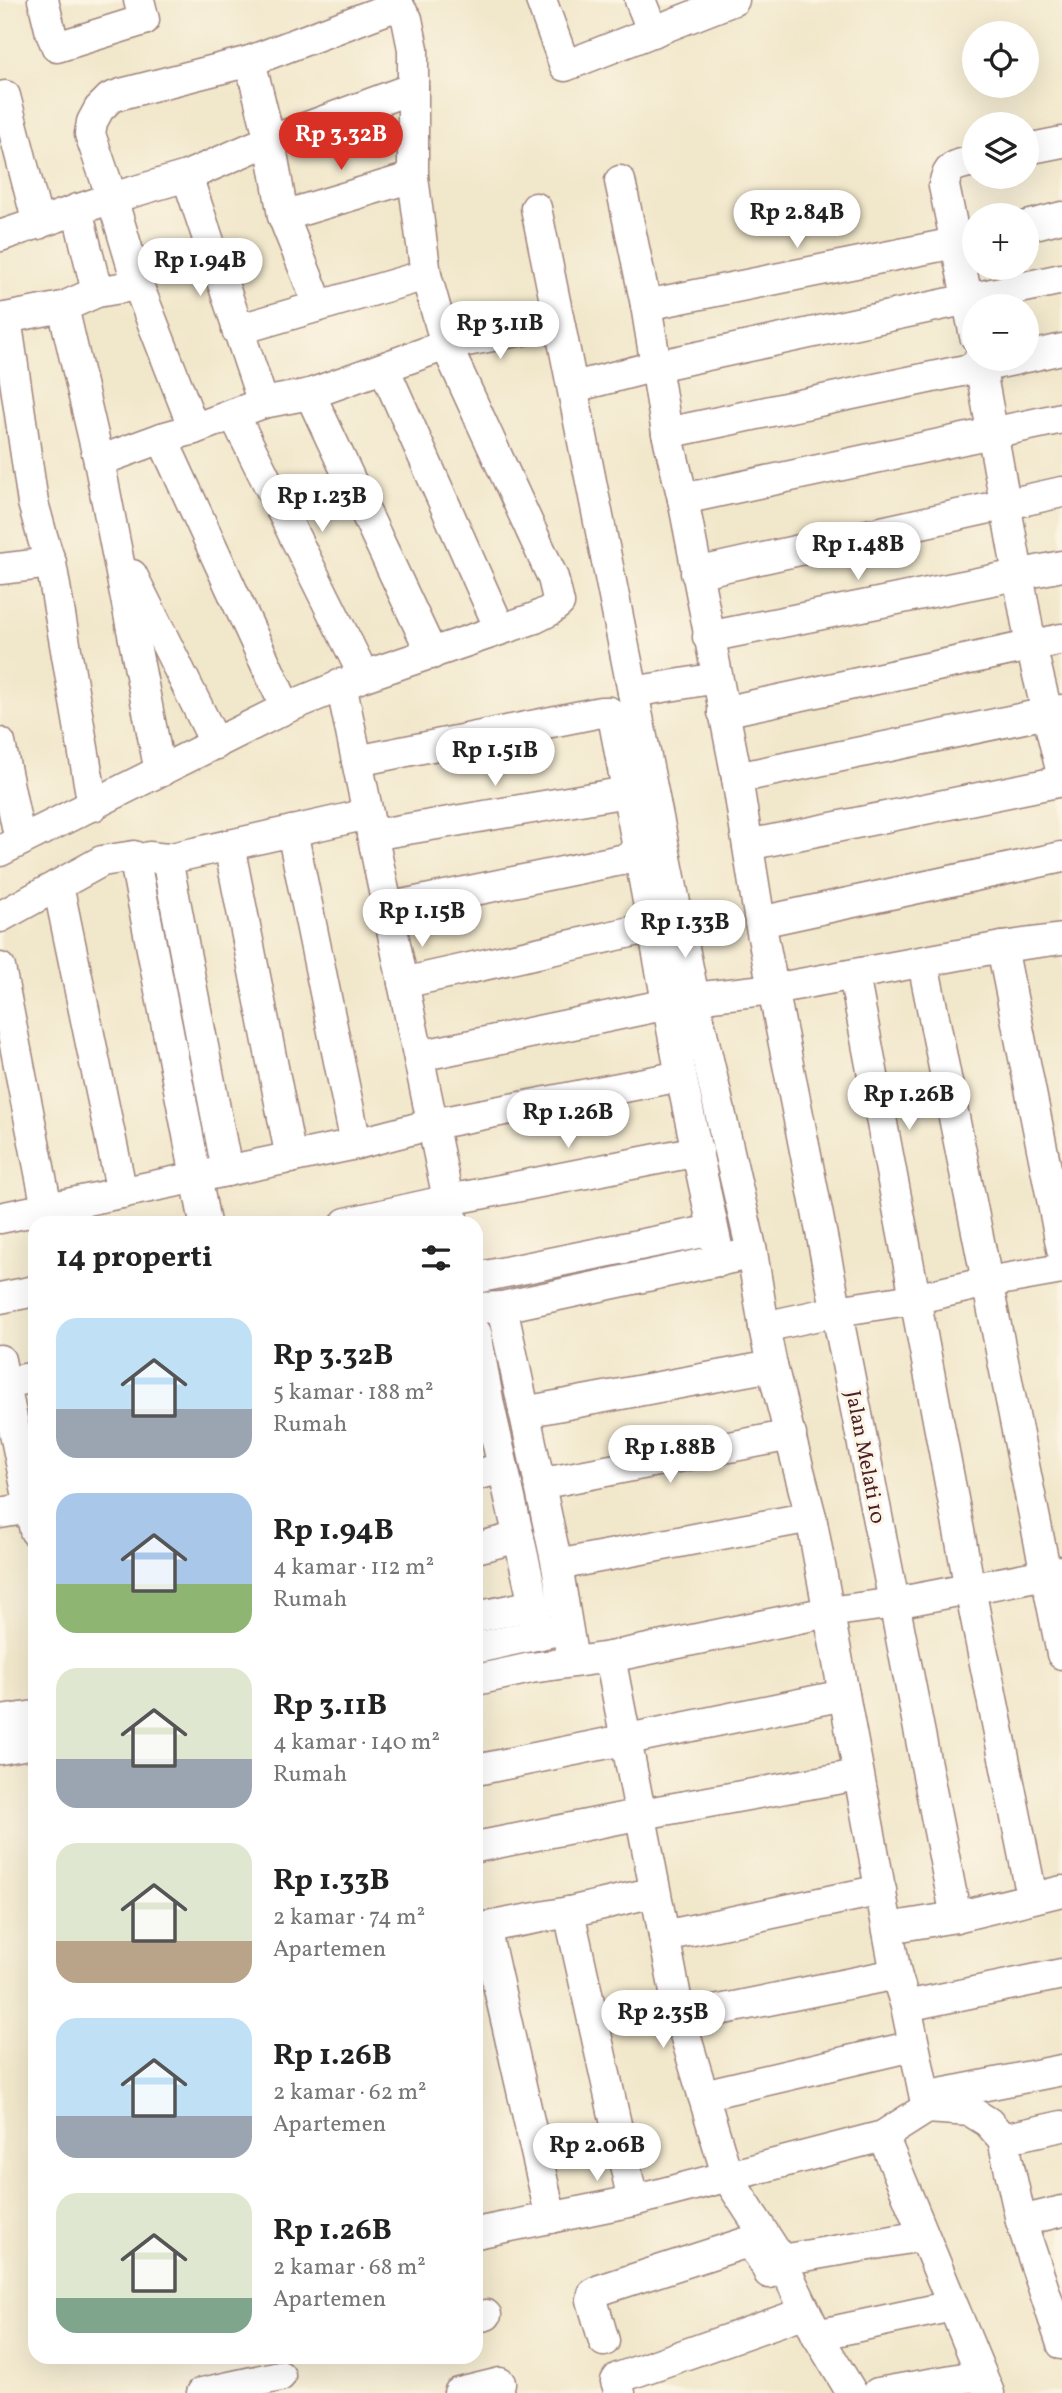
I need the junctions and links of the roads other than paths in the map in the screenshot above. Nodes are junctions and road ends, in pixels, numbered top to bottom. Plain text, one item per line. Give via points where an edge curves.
1 (43, 0) edge
2 (139, 0) edge
3 (541, 0) edge
4 (640, 0) edge
5 (734, 0) edge
6 (653, 32) junction
7 (250, 61) junction
8 (413, 89) junction
9 (5, 96) dead end
10 (270, 141) junction
11 (1062, 142) edge
12 (1039, 147) edge
13 (962, 164) edge
14 (187, 176) junction
15 (413, 177) junction
16 (621, 181) dead end
17 (112, 198) junction
18 (536, 208) dead end
19 (77, 209) junction
20 (283, 216) junction
21 (1062, 217) edge
22 (1039, 223) edge
23 (38, 224) junction
24 (962, 232) edge
25 (0, 236) edge
26 (962, 243) edge
27 (426, 275) junction
28 (1062, 279) edge
29 (138, 285) junction
30 (97, 292) junction
31 (987, 294) edge
32 (962, 299) edge
33 (646, 305) junction
34 (319, 306) junction
35 (62, 307) junction
36 (3, 318) edge
37 (560, 326) junction
38 (237, 330) junction
39 (446, 345) junction
40 (1062, 349) edge
41 (1039, 354) edge
42 (656, 366) junction
43 (962, 367) edge
44 (384, 368) junction
45 (981, 371) edge
46 (574, 387) junction
47 (310, 394) junction
48 (263, 403) junction
49 (234, 415) junction
50 (1062, 418) edge
51 (194, 429) junction
52 (992, 432) junction
53 (667, 433) junction
54 (162, 438) junction
55 (99, 461) junction
56 (1062, 492) edge
57 (683, 499) junction
58 (1005, 504) junction
59 (114, 539) junction
60 (51, 563) junction
61 (1062, 566) edge
62 (0, 569) edge
63 (696, 573) junction
64 (1017, 576) junction
65 (500, 629) junction
66 (708, 637) junction
67 (1062, 639) edge
68 (1031, 646) junction
69 (432, 654) junction
70 (717, 678) junction
71 (352, 680) junction
72 (633, 692) junction
73 (286, 708) junction
74 (1054, 711) edge
75 (723, 712) junction
76 (0, 743) edge
77 (216, 744) junction
78 (357, 761) junction
79 (160, 772) junction
80 (1062, 774) edge
81 (737, 778) junction
82 (1062, 781) edge
83 (627, 792) junction
84 (93, 806) junction
85 (370, 824) junction
86 (292, 831) junction
87 (229, 845) junction
88 (748, 845) junction
89 (10, 846) edge
90 (134, 856) junction
91 (640, 856) junction
92 (1062, 857) edge
93 (167, 859) junction
94 (58, 885) junction
95 (387, 908) junction
96 (0, 917) edge
97 (760, 922) junction
98 (653, 927) junction
99 (1062, 939) edge
100 (1002, 947) junction
101 (923, 963) junction
102 (0, 968) edge
103 (854, 975) junction
104 (403, 983) junction
105 (773, 989) junction
106 (681, 1001) junction
107 (419, 1056) junction
108 (681, 1076) junction
109 (433, 1124) junction
110 (356, 1144) junction
111 (698, 1151) junction
112 (291, 1158) junction
113 (227, 1171) junction
114 (196, 1178) junction
115 (122, 1192) junction
116 (47, 1208) junction
117 (451, 1211) edge
118 (204, 1216) edge
119 (407, 1216) edge
120 (0, 1218) edge
121 (713, 1230) junction
122 (1062, 1249) edge
123 (752, 1252) junction
124 (720, 1261) junction
125 (1062, 1269) edge
126 (483, 1277) edge
127 (988, 1282) junction
128 (28, 1292) edge
129 (0, 1298) edge
130 (914, 1299) junction
131 (489, 1307) edge
132 (838, 1311) junction
133 (764, 1327) junction
134 (772, 1366) junction
135 (3, 1371) edge
136 (28, 1376) edge
137 (483, 1407) edge
138 (524, 1412) junction
139 (791, 1435) junction
140 (490, 1472) edge
141 (539, 1485) junction
142 (28, 1494) edge
143 (0, 1513) edge
144 (811, 1517) junction
145 (28, 1518) edge
146 (519, 1537) junction
147 (483, 1546) edge
148 (556, 1564) junction
149 (1054, 1572) edge
150 (970, 1589) junction
151 (895, 1603) junction
152 (534, 1605) junction
153 (828, 1612) junction
154 (483, 1616) edge
155 (568, 1627) junction
156 (538, 1635) junction
157 (486, 1646) edge
158 (1062, 1654) edge
159 (610, 1657) junction
160 (573, 1661) junction
161 (489, 1677) edge
162 (844, 1695) junction
163 (28, 1717) edge
164 (0, 1721) edge
165 (624, 1740) junction
166 (28, 1744) edge
167 (0, 1749) edge
168 (483, 1769) edge
169 (858, 1775) junction
170 (642, 1814) junction
171 (483, 1846) edge
172 (881, 1890) junction
173 (1062, 1891) edge
174 (655, 1892) junction
175 (1032, 1897) junction
176 (569, 1912) junction
177 (956, 1917) junction
178 (483, 1927) edge
179 (888, 1928) junction
180 (664, 1936) junction
181 (483, 1940) edge
182 (896, 1974) junction
183 (1062, 1974) edge
184 (905, 2006) junction
185 (680, 2018) junction
186 (913, 2046) junction
187 (1062, 2070) edge
188 (703, 2095) junction
189 (926, 2103) junction
190 (1062, 2126) edge
191 (883, 2136) junction
192 (1003, 2139) junction
193 (728, 2178) junction
194 (633, 2201) junction
195 (1062, 2211) edge
196 (551, 2218) junction
197 (1021, 2221) junction
198 (483, 2232) edge
199 (922, 2236) junction
200 (780, 2260) junction
201 (1054, 2294) edge
202 (952, 2306) junction
203 (792, 2317) junction
204 (817, 2335) junction
205 (604, 2340) dead end
206 (1062, 2344) edge
207 (280, 2369) edge
208 (500, 2383) dead end
209 (985, 2384) edge
210 (202, 2393) edge
211 (459, 2393) edge
212 (620, 2393) edge
213 (830, 2393) edge
214 (852, 2393) edge
215 (877, 2393) edge

1 - 2 street via 57,47 144,20
3 - 6 street via 565,65
4 - 6 street
5 - 6 street
7 - 8 street via 390,8 401,10 407,19
7 - 10 street
7 - 17 street via 121,94 99,109 90,134
8 - 10 street
8 - 15 street
9 - 23 street
10 - 14 street
10 - 20 street
11 - 12 street
13 - 24 street via 947,171 944,186
14 - 17 street
14 - 38 street
15 - 20 street
15 - 27 street
16 - 33 street, Jalan Melati 10
17 - 19 street
17 - 29 street
18 - 37 street
19 - 23 street
19 - 30 street
20 - 34 street
21 - 22 street
23 - 25 street
26 - 33 street
27 - 34 street
27 - 39 street
28 - 31 street
29 - 30 street
29 - 51 street
30 - 35 street
32 - 42 street
33 - 42 street, Jalan Melati 10
34 - 38 street
35 - 36 street
35 - 55 street
36 - 60 street via 33,503
37 - 39 street
37 - 46 street
38 - 48 street
39 - 44 street
39 - 65 street via 553,578 559,603 535,618
40 - 41 street
42 - 46 street
42 - 53 street, Jalan Melati 10
43 - 53 street
44 - 47 street
44 - 65 street
45 - 52 street
46 - 72 street
47 - 48 street
47 - 69 street
48 - 49 street
49 - 51 street
49 - 71 street
50 - 52 street
51 - 54 street
52 - 57 street
52 - 58 street
53 - 57 street, Jalan Melati 10
54 - 55 street
54 - 73 street
55 - 59 street
56 - 58 street
57 - 63 street, Jalan Melati 10
58 - 63 street
58 - 64 street
59 - 77 street
59 - 79 street
60 - 62 street
60 - 84 street
61 - 64 street
63 - 66 street, Jalan Melati 10
64 - 66 street
64 - 68 street
65 - 69 street
66 - 70 street, Jalan Melati 10
67 - 68 street
68 - 74 street
68 - 75 street
69 - 71 street
70 - 72 street
70 - 75 street, Jalan Melati 10
71 - 73 street
71 - 78 street
72 - 106 street
73 - 77 street
74 - 80 street
74 - 81 street
75 - 81 street, Jalan Melati 10
76 - 89 street
77 - 79 street
78 - 83 street via 609,712
78 - 85 street
79 - 84 street
81 - 88 street, Jalan Melati 10
82 - 88 street
83 - 85 street
83 - 91 street
84 - 89 street
85 - 86 street
85 - 95 street
86 - 87 street
86 - 110 street
87 - 93 street
87 - 112 street
88 - 97 street, Jalan Melati 10
90 - 93 street
90 - 94 street via 102,861
90 - 114 street
91 - 95 street
91 - 98 street
92 - 97 street
93 - 113 street
94 - 96 street
94 - 115 street
95 - 104 street
97 - 105 street, Jalan Melati 10
98 - 104 street
98 - 106 street
99 - 100 street
100 - 101 street
100 - 122 street
101 - 103 street
101 - 127 street
102 - 116 street
103 - 105 street
103 - 130 street
104 - 107 street
105 - 106 street
105 - 132 street, Jalan Melati 10
106 - 107 street
106 - 108 street
106 - 123 street
107 - 109 street
108 - 109 street
108 - 111 street
109 - 110 street
109 - 117 street
110 - 112 street
111 - 117 street
111 - 121 street
112 - 113 street
113 - 114 street
114 - 115 street
114 - 118 street
115 - 116 street
116 - 120 street
117 - 119 street
121 - 124 street
121 - 126 street
123 - 124 street
123 - 133 street
124 - 131 street
125 - 127 street
127 - 130 street
127 - 149 street
128 - 129 street
130 - 132 street
130 - 150 street
131 - 138 street
132 - 133 street
132 - 151 street, Jalan Melati 10
133 - 134 street
134 - 138 street
134 - 139 street
135 - 136 street
135 - 142 street
137 - 140 street
138 - 141 street
139 - 141 street
139 - 144 street
140 - 146 street
141 - 148 street
143 - 145 street
144 - 148 street
144 - 153 street
146 - 147 street
146 - 152 street
148 - 155 street
149 - 150 street
149 - 158 street
150 - 151 street
150 - 175 street
151 - 153 street
151 - 177 street, Jalan Melati 10
152 - 154 street
152 - 156 street
153 - 159 street
153 - 162 street
155 - 156 street
155 - 160 street
156 - 157 street
157 - 161 street
159 - 160 street
159 - 165 street
160 - 161 street
162 - 165 street
162 - 169 street
163 - 164 street
165 - 168 street
165 - 170 street
166 - 167 street
169 - 170 street
169 - 172 street
170 - 171 street
170 - 174 street
172 - 179 street
172 - 180 street
173 - 175 street
174 - 176 street
174 - 180 street
175 - 177 street
176 - 178 street
176 - 194 street
177 - 179 street
179 - 182 street
180 - 185 street
181 - 196 street
182 - 184 street
182 - 185 street
183 - 184 street
184 - 186 street
185 - 188 street
186 - 188 street
186 - 189 street
187 - 189 street
188 - 193 street
189 - 191 street
189 - 192 street via 970,2112 988,2122
190 - 192 street
191 - 193 street
191 - 199 street
192 - 197 street
193 - 194 street
193 - 200 street
194 - 196 street
195 - 197 street
196 - 198 street
197 - 201 street
199 - 200 street
199 - 202 street
200 - 204 street
201 - 206 street
202 - 204 street
202 - 209 street
203 - 205 street via 760,2255 745,2243 593,2294
203 - 212 street via 618,2378
203 - 213 street
204 - 214 street
207 - 210 street
208 - 211 street
209 - 215 street

